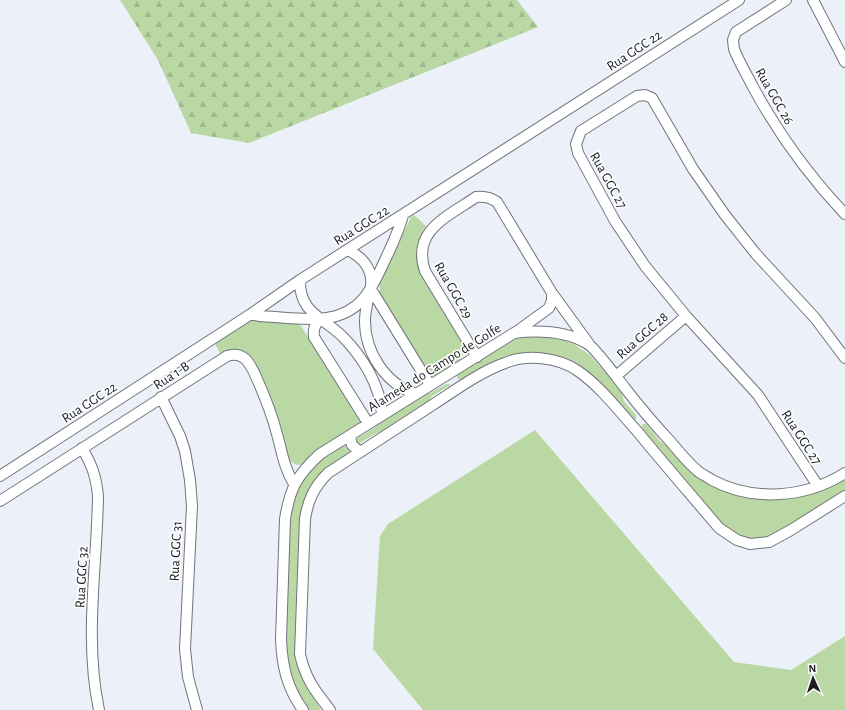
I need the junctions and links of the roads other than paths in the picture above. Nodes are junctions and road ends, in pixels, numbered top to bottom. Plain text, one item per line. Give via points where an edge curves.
1 (739, 0) edge
2 (786, 0) edge
3 (813, 0) edge
4 (845, 62) edge
5 (404, 214) junction
6 (845, 214) edge
7 (347, 250) junction
8 (300, 280) junction
9 (371, 290) junction
10 (552, 294) junction
11 (251, 314) junction
12 (686, 316) junction
13 (320, 319) junction
14 (514, 333) junction
15 (589, 344) junction
16 (477, 357) junction
17 (845, 358) edge
18 (447, 374) junction
19 (616, 376) junction
20 (430, 386) junction
21 (457, 390) junction
22 (416, 394) junction
23 (161, 398) junction
24 (382, 415) junction
25 (647, 416) junction
26 (368, 423) junction
27 (633, 427) junction
28 (350, 436) junction
29 (82, 448) junction
30 (360, 452) junction
31 (845, 473) edge
32 (0, 476) edge
33 (294, 484) junction
34 (818, 486) junction
35 (845, 496) edge
36 (0, 501) edge
37 (302, 709) edge
38 (99, 710) edge
39 (197, 710) edge
40 (330, 710) edge

1 - 5 street, Rua GGC 22
2 - 6 street, Rua GGC 26 via 736,32 733,40 734,49 783,137
3 - 4 street
5 - 7 street, Rua GGC 22
5 - 9 street
7 - 8 street, Rua GGC 22
7 - 9 street via 357,255 368,267
8 - 11 street, Rua GGC 22
8 - 13 street via 304,302
9 - 13 street via 352,309 337,316
9 - 20 street
9 - 22 street via 365,320 370,348 390,380 402,389
10 - 14 street via 549,308
10 - 15 street, Rua GGC 29
10 - 16 street, Rua GGC 29 via 493,199 476,197 434,225 427,234 423,246 423,264
11 - 13 street
11 - 32 street, Rua GGC 22
12 - 17 street, Rua GGC 27 via 629,244 602,200 576,148 581,131 641,95 654,100 694,169 740,235 815,318
12 - 19 street, Rua GGC 28
12 - 34 street, Rua GGC 27 via 758,395
13 - 24 street via 335,330 355,351 376,385
13 - 26 street via 313,330 314,337
14 - 15 street, Alameda do Campo de Golfe via 554,332
14 - 16 street, Alameda do Campo de Golfe
15 - 19 street
16 - 18 street, Alameda do Campo de Golfe
18 - 20 street, Alameda do Campo de Golfe
18 - 21 street via 454,381
19 - 25 street
20 - 22 street, Alameda do Campo de Golfe
21 - 27 street via 506,362 540,358 556,361 568,365 592,381
21 - 30 street
22 - 24 street, Alameda do Campo de Golfe
23 - 29 street, Rua 1-B
23 - 33 street, Rua 1-B via 227,356 234,354 244,357 255,374 268,405 286,468
23 - 39 street, Rua GGC 31 via 180,436 190,480 192,506 185,649 188,677
24 - 26 street, Alameda do Campo de Golfe
25 - 27 street
25 - 34 street via 699,473 724,486 743,492 788,494
26 - 28 street, Alameda do Campo de Golfe
27 - 35 street via 720,528 737,540 750,544 769,542
28 - 30 street via 352,445
28 - 33 street, Alameda do Campo de Golfe via 320,454
29 - 36 street, Rua 1-B
29 - 38 street, Rua GGC 32 via 93,468 98,496 91,637 93,675
30 - 40 street via 328,473 320,482 307,504 305,519 300,654 309,681
31 - 34 street
33 - 37 street, Alameda do Campo de Golfe via 288,499 285,519 281,658 284,674

